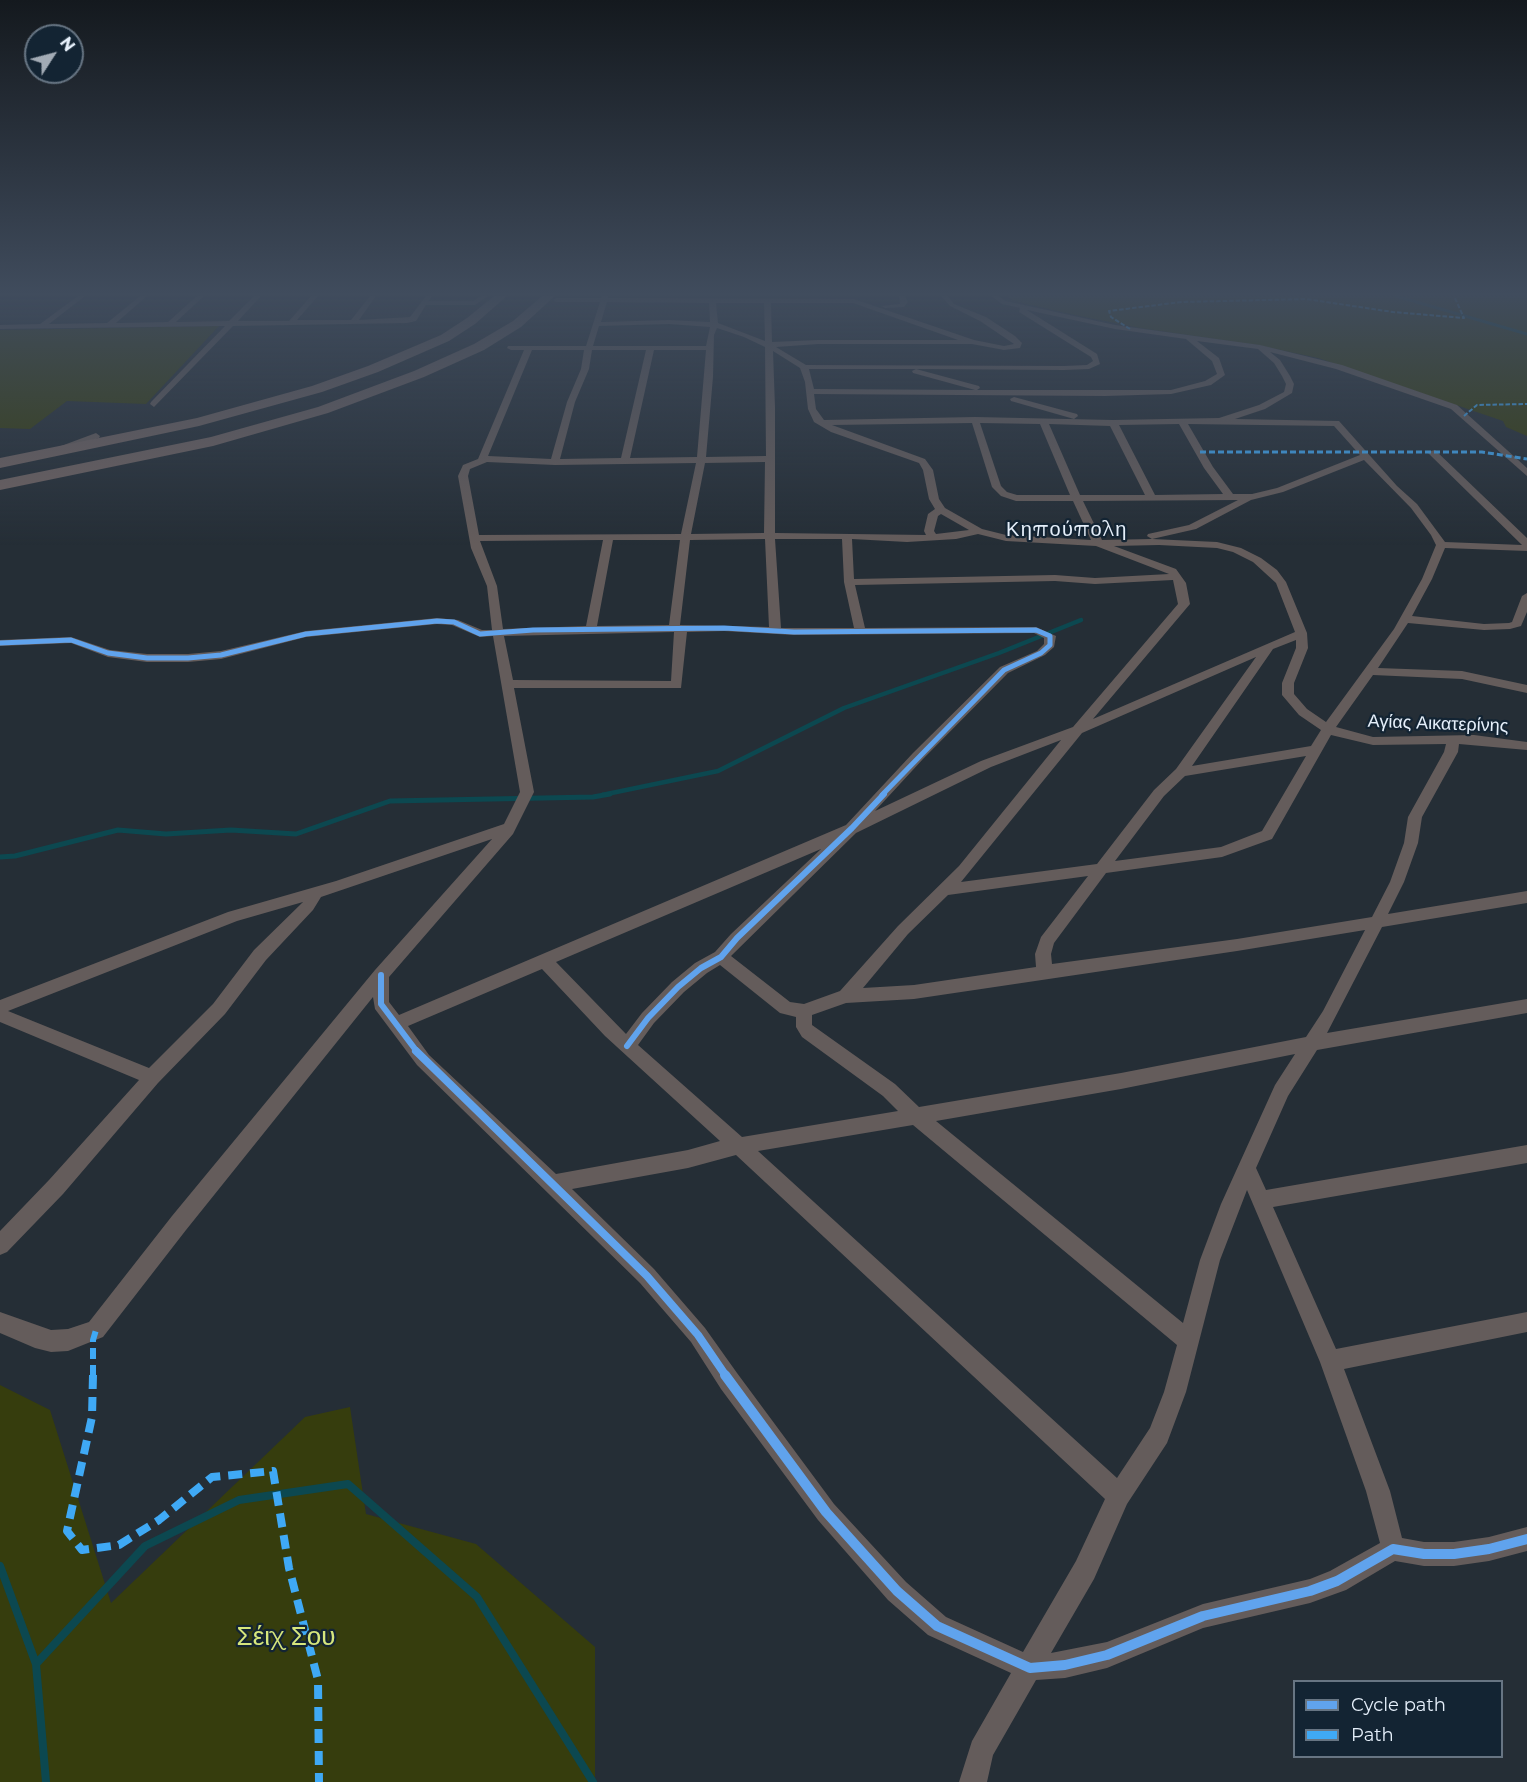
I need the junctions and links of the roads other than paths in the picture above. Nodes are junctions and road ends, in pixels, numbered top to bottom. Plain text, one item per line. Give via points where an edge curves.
1 (177, 379) edge
2 (343, 379) edge
3 (405, 379) edge
4 (515, 379) edge
5 (581, 379) edge
6 (643, 379) edge
7 (709, 379) edge
8 (769, 379) edge
9 (807, 379) edge
10 (945, 379) edge
11 (1216, 379) edge
12 (1288, 379) edge
13 (1374, 379) edge
14 (809, 391) junction
15 (994, 393) junction
16 (154, 404) dead end
17 (936, 406) junction
18 (975, 420) junction
19 (1043, 420) junction
20 (1220, 421) junction
21 (1087, 422) junction
22 (1182, 422) junction
23 (821, 423) junction
24 (1113, 423) junction
25 (96, 436) dead end
26 (1432, 452) dead end
27 (1365, 456) junction
28 (482, 459) junction
29 (700, 459) junction
30 (771, 459) junction
31 (0, 461) edge
32 (625, 461) junction
33 (555, 462) junction
34 (1527, 473) edge
35 (0, 485) edge
36 (1075, 497) junction
37 (1151, 497) junction
38 (1230, 497) junction
39 (1252, 497) junction
40 (941, 510) junction
41 (978, 531) junction
42 (847, 536) junction
43 (609, 537) junction
44 (685, 537) junction
45 (770, 537) junction
46 (932, 537) junction
47 (475, 538) junction
48 (1123, 542) junction
49 (1098, 543) junction
50 (1441, 545) junction
51 (1527, 546) edge
52 (1176, 577) junction
53 (849, 582) junction
54 (1527, 596) edge
55 (1404, 619) junction
56 (1522, 622) edge
57 (591, 629) junction
58 (677, 629) junction
59 (860, 630) junction
60 (775, 631) junction
61 (498, 633) junction
62 (1301, 633) junction
63 (0, 643) edge
64 (1269, 647) junction
65 (1368, 671) junction
66 (507, 684) junction
67 (1527, 689) edge
68 (1328, 729) junction
69 (1076, 731) junction
70 (1453, 740) junction
71 (1527, 746) edge
72 (1316, 750) junction
73 (1181, 772) junction
74 (509, 827) junction
75 (852, 828) junction
76 (1100, 870) junction
77 (945, 890) junction
78 (315, 894) junction
79 (1527, 897) edge
80 (1377, 922) junction
81 (721, 957) junction
82 (544, 960) junction
83 (1044, 972) junction
84 (381, 975) junction
85 (846, 996) junction
86 (0, 1006) edge
87 (1527, 1006) edge
88 (804, 1011) junction
89 (0, 1014) edge
90 (395, 1024) junction
91 (1312, 1043) junction
92 (627, 1046) junction
93 (152, 1077) junction
94 (915, 1115) junction
95 (739, 1146) junction
96 (1527, 1154) edge
97 (1247, 1169) junction
98 (552, 1184) junction
99 (1260, 1200) junction
100 (0, 1245) edge
101 (0, 1322) edge
102 (1527, 1322) edge
103 (1189, 1341) junction
104 (1330, 1361) junction
105 (1119, 1496) junction
106 (1527, 1539) edge
107 (1393, 1549) junction
108 (1030, 1668) junction
109 (973, 1782) edge

1 - 16 street
2 - 31 highway via 263,406 184,425
3 - 35 highway via 331,407 213,441
4 - 28 street
5 - 33 street
6 - 32 street
7 - 29 street
8 - 30 street
9 - 14 street
10 - 15 street
11 - 15 street via 1195,388 1159,393
12 - 20 street via 1288,393 1262,407
13 - 34 street via 1454,407
14 - 17 street
14 - 23 street via 813,414
15 - 17 street
15 - 21 street
17 - 18 street
17 - 23 street
18 - 19 street
18 - 36 street via 999,491 1016,498
19 - 21 street
19 - 36 street
20 - 22 street
20 - 27 street via 1333,422
21 - 24 street
22 - 24 street
22 - 38 street
23 - 40 street via 922,461
24 - 37 street
25 - 31 street
26 - 51 street
27 - 39 street
27 - 50 street via 1429,524
28 - 33 street
28 - 47 street via 464,472
29 - 30 street
29 - 32 street
29 - 44 street
30 - 45 street
32 - 33 street
36 - 37 street
36 - 49 street
37 - 38 street
38 - 39 street
39 - 48 street via 1192,526
40 - 41 street
40 - 46 street via 933,514 929,531
41 - 46 street
41 - 49 street via 1006,538
42 - 45 street
42 - 46 street
42 - 53 street
43 - 44 street
43 - 47 street
43 - 57 street
44 - 45 street
44 - 58 street
45 - 60 street
47 - 61 street via 492,586
48 - 49 street
48 - 62 street via 1217,546 1257,560 1281,582
49 - 52 street via 1172,571
50 - 51 street
50 - 55 street
52 - 53 street
52 - 69 street via 1184,604
53 - 59 street
54 - 56 street
55 - 56 street via 1497,627
55 - 65 street
57 - 58 street
57 - 61 street
58 - 60 street
58 - 66 street via 677,684
59 - 60 street
59 - 75 street via 1036,630 1047,633 1052,640 1041,653 1004,670
61 - 63 street via 480,634 454,622 437,621 306,634 221,655 171,658 108,653 71,640
61 - 66 street
62 - 64 street
62 - 68 street, Αγίας Αικατερίνης via 1302,648 1288,683 1288,695 1302,712
64 - 69 street
64 - 73 street
65 - 67 street via 1462,675
65 - 68 street
66 - 74 street via 527,792
68 - 70 street, Αγίας Αικατερίνης via 1372,741
68 - 72 street
69 - 75 street via 986,764
69 - 77 street
70 - 71 street, Αγίας Αικατερίνης
70 - 80 street via 1452,752 1415,817 1406,859
72 - 73 street
72 - 76 street via 1267,835 1222,852
73 - 76 street via 1159,793
74 - 78 street
74 - 84 street
75 - 81 street
75 - 82 street
76 - 77 street
76 - 83 street via 1047,941
77 - 85 street via 903,930
78 - 86 street via 255,908 180,934
78 - 93 street via 260,955 219,1009
79 - 80 street
80 - 83 street
80 - 91 street
81 - 88 street via 780,1005
81 - 92 street via 678,987
82 - 90 street
82 - 92 street
83 - 85 street via 914,992
84 - 90 street via 381,1004
84 - 101 street via 96,1330 68,1340 51,1341
85 - 88 street
87 - 91 street
88 - 94 street via 808,1032 889,1090
89 - 93 street
90 - 98 street via 423,1060
91 - 94 street via 1122,1081
91 - 97 street via 1281,1091
92 - 95 street
93 - 100 street
94 - 95 street
94 - 103 street
95 - 98 street via 677,1162
95 - 105 street
96 - 99 street
97 - 99 street
97 - 103 street via 1218,1237
98 - 108 street via 626,1253 682,1316 826,1512 897,1591 937,1626
99 - 104 street
102 - 104 street
103 - 105 street via 1159,1435
104 - 107 street via 1378,1491
105 - 108 street via 1085,1570
106 - 107 street via 1454,1554
107 - 108 street via 1337,1581 1310,1591 1203,1616 1107,1655
108 - 109 street via 981,1750

